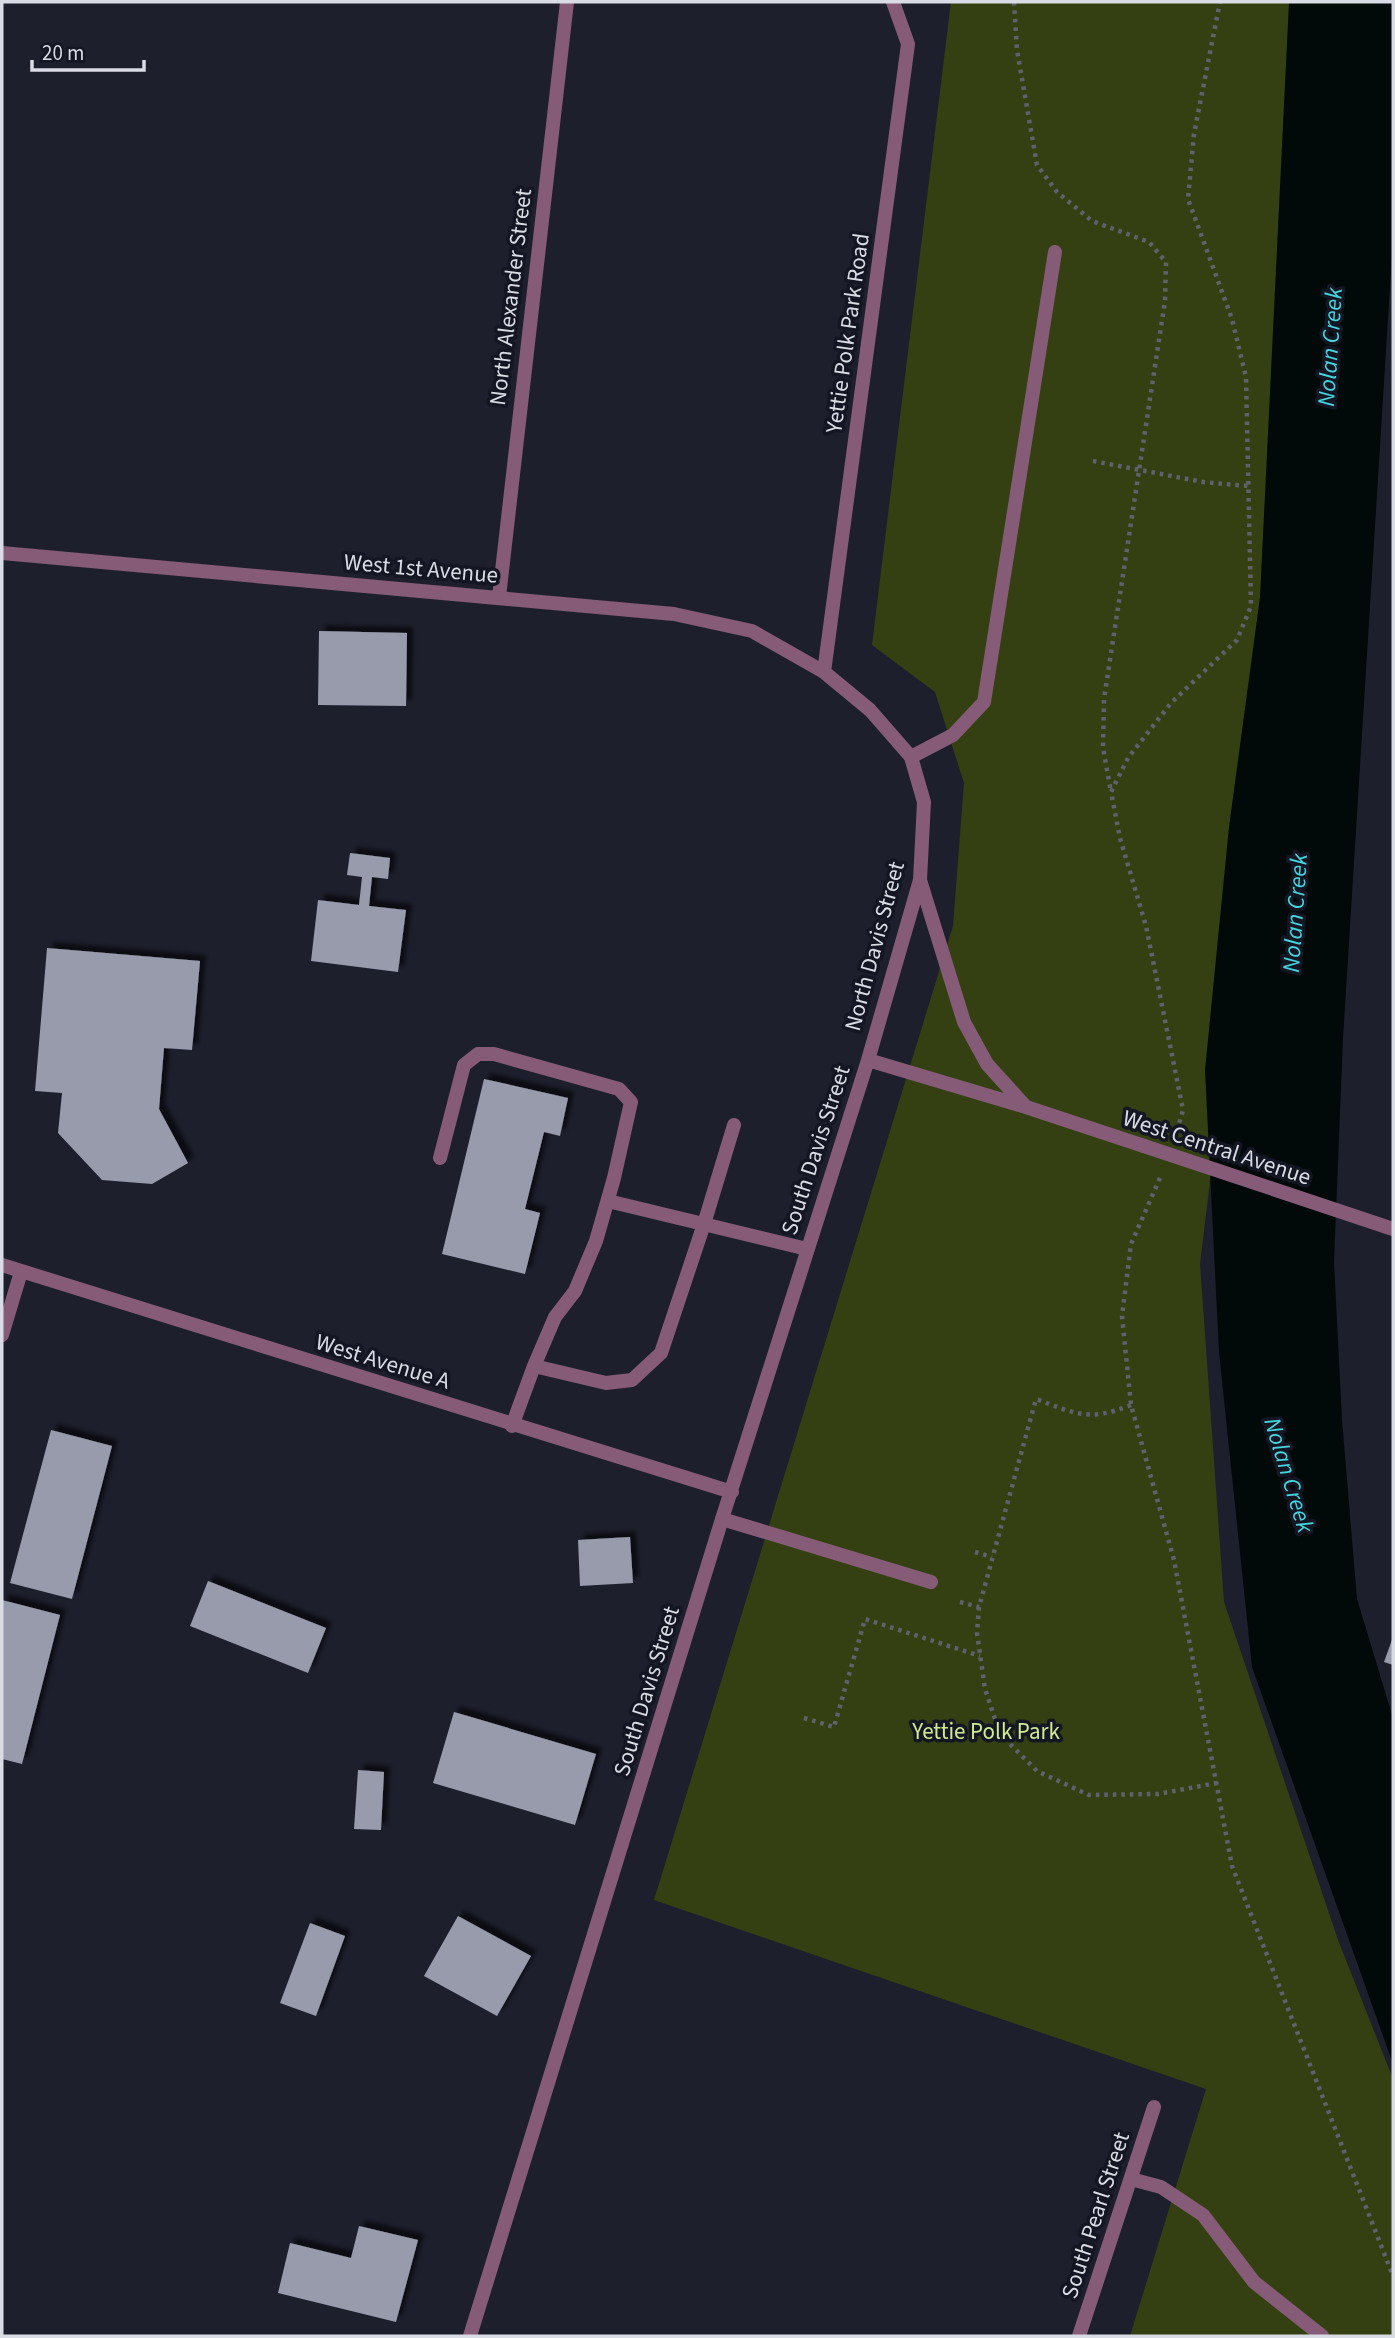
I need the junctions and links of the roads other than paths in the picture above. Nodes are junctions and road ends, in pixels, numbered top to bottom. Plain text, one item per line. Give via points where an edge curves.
1 (567, 2) edge
2 (893, 2) edge
3 (1055, 252) dead end
4 (2, 553) edge
5 (499, 597) junction
6 (824, 672) junction
7 (911, 757) junction
8 (920, 880) junction
9 (868, 1060) junction
10 (1026, 1107) junction
11 (734, 1125) dead end
12 (440, 1158) dead end
13 (608, 1201) junction
14 (704, 1224) junction
15 (1393, 1229) edge
16 (807, 1249) junction
17 (2, 1265) edge
18 (21, 1272) junction
19 (2, 1335) edge
20 (534, 1366) junction
21 (512, 1426) junction
22 (732, 1492) junction
23 (722, 1519) junction
24 (930, 1582) dead end
25 (1154, 2108) dead end
26 (1131, 2179) junction
27 (470, 2336) edge
28 (1079, 2336) edge
29 (1322, 2336) edge

1 - 5 street, North Alexander Street
2 - 6 street, Yettie Polk Park Road via 908,44
3 - 7 street via 984,702 953,734
4 - 5 street, West 1st Avenue
5 - 6 street, West 1st Avenue via 674,614 752,631
6 - 7 street, North Davis Street via 870,710
7 - 8 street, North Davis Street via 924,802
8 - 9 street, North Davis Street
8 - 10 street, West Central Avenue via 964,1022 987,1064
9 - 10 street, West Central Avenue
9 - 16 street, South Davis Street
10 - 15 street, West Central Avenue, bridge
11 - 14 street
12 - 13 street via 464,1065 478,1054 516,1059 619,1089 631,1102
13 - 14 street
13 - 20 street via 575,1291 555,1317
14 - 16 street
14 - 20 street via 661,1353 632,1380 606,1383
16 - 22 street, South Davis Street
17 - 18 street, West Avenue A
18 - 19 street
18 - 21 street, West Avenue A
20 - 21 street
21 - 22 street, West Avenue A
22 - 23 street, South Davis Street
23 - 24 street
23 - 27 street, South Davis Street
25 - 26 street, South Pearl Street
26 - 28 street, South Pearl Street
26 - 29 street via 1161,2187 1203,2215 1254,2282

